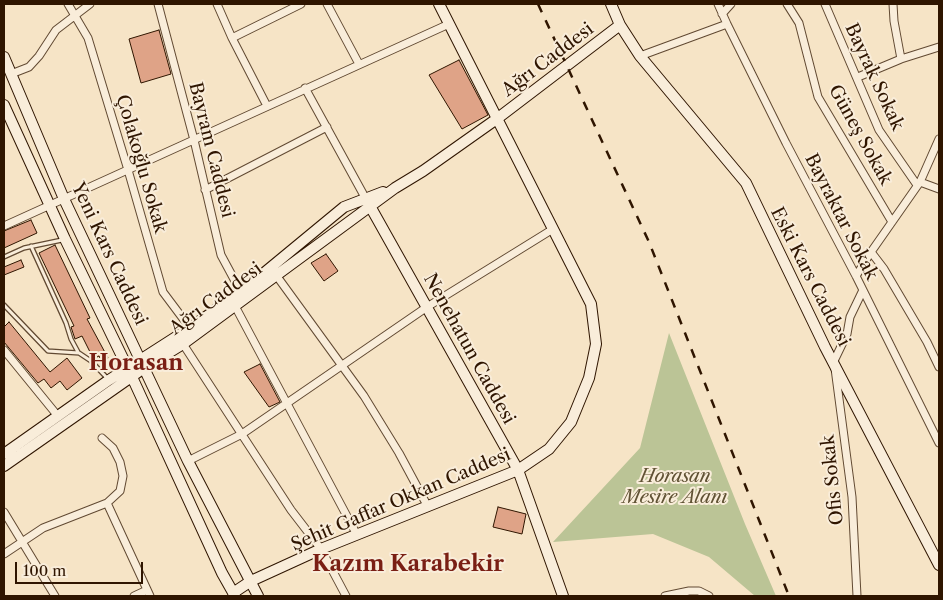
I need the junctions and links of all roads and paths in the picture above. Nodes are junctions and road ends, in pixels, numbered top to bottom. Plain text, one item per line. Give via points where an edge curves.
1 (68, 4) edge
2 (90, 4) edge
3 (158, 4) edge
4 (217, 4) edge
5 (301, 4) edge
6 (328, 4) edge
7 (439, 4) edge
8 (611, 4) edge
9 (718, 4) edge
10 (731, 4) edge
11 (787, 4) edge
12 (826, 4) edge
13 (893, 4) edge
14 (722, 14) junction
15 (75, 15) junction
16 (449, 24) junction
17 (727, 24) junction
18 (620, 25) junction
19 (232, 38) junction
20 (939, 47) edge
21 (640, 56) junction
22 (4, 57) edge
23 (901, 59) junction
24 (359, 64) junction
25 (12, 74) junction
26 (858, 77) junction
27 (305, 88) junction
28 (4, 105) edge
29 (267, 106) junction
30 (498, 118) junction
31 (327, 127) junction
32 (939, 139) edge
33 (194, 140) junction
34 (128, 170) junction
35 (918, 184) junction
36 (939, 189) edge
37 (205, 190) junction
38 (64, 200) junction
39 (368, 203) junction
40 (50, 204) junction
41 (892, 222) junction
42 (4, 226) edge
43 (553, 229) junction
44 (65, 239) junction
45 (31, 246) junction
46 (871, 252) junction
47 (4, 257) edge
48 (276, 275) junction
49 (856, 276) junction
50 (862, 292) junction
51 (243, 295) junction
52 (4, 304) edge
53 (235, 306) junction
54 (427, 307) junction
55 (190, 328) junction
56 (183, 344) junction
57 (4, 350) edge
58 (78, 353) junction
59 (834, 362) junction
60 (142, 364) junction
61 (342, 365) junction
62 (939, 367) edge
63 (130, 372) junction
64 (109, 380) junction
65 (287, 403) junction
66 (57, 415) junction
67 (242, 434) junction
68 (102, 438) dead end
69 (939, 443) edge
70 (4, 454) edge
71 (188, 461) junction
72 (4, 466) edge
73 (518, 470) junction
74 (107, 503) junction
75 (428, 507) junction
76 (4, 512) edge
77 (357, 535) junction
78 (23, 542) junction
79 (321, 549) junction
80 (4, 554) edge
81 (939, 565) edge
82 (251, 582) junction
83 (149, 593) edge
84 (234, 594) edge
85 (56, 596) edge
86 (134, 596) edge
87 (258, 596) edge
88 (346, 596) edge
89 (563, 596) edge
90 (665, 596) edge
91 (709, 596) edge
92 (857, 596) edge

1 - 15 street, Çolakoğlu Sokak
2 - 15 street
3 - 33 street, Bayram Caddesi
4 - 19 street
5 - 19 street
6 - 24 street
7 - 16 main road, Şehit Gaffar Okkan Caddesi
8 - 18 main road, Eski Kars Caddesi
9 - 14 street, Bayraktar Sokak
10 - 14 street
11 - 41 street, Güneş Sokak via 799,23 818,97
12 - 26 street, Bayrak Sokak
13 - 23 street
14 - 17 street, Bayraktar Sokak
15 - 25 street via 56,30 29,67
15 - 34 street, Çolakoğlu Sokak via 88,38
16 - 24 street
16 - 30 main road, Şehit Gaffar Okkan Caddesi
17 - 21 street
17 - 49 street, Bayraktar Sokak
18 - 21 main road, Eski Kars Caddesi
18 - 30 main road, Ağrı Caddesi
19 - 29 street
20 - 23 street
21 - 59 main road, Eski Kars Caddesi via 746,183
22 - 25 main road, Yeni Kars Caddesi
23 - 26 street
24 - 27 street
25 - 38 main road, Yeni Kars Caddesi
26 - 35 street, Bayrak Sokak via 879,130
27 - 29 street
27 - 31 street
28 - 40 main road, Yeni Kars Caddesi
29 - 33 street
30 - 39 main road, Ağrı Caddesi via 423,171
30 - 43 main road, Şehit Gaffar Okkan Caddesi
31 - 37 street
31 - 39 street
32 - 35 street
33 - 34 street
33 - 37 street, Bayram Caddesi
34 - 38 street
34 - 55 street, Çolakoğlu Sokak via 163,292
35 - 36 street
35 - 41 street
37 - 51 street, Bayram Caddesi via 221,255
38 - 40 street
38 - 60 main road, Yeni Kars Caddesi
39 - 48 main road, Ağrı Caddesi
39 - 51 main road, Ağrı Caddesi via 344,207
39 - 54 main road, Nenehatun Caddesi
40 - 42 street
40 - 44 main road, Yeni Kars Caddesi
41 - 46 street
43 - 54 street
43 - 73 main road, Şehit Gaffar Okkan Caddesi via 591,304 596,344 589,378 571,422 549,449
44 - 45 lane
44 - 63 main road, Yeni Kars Caddesi
45 - 47 lane
45 - 58 lane
46 - 49 street
46 - 62 street
48 - 51 main road, Ağrı Caddesi
48 - 61 street
49 - 50 street, Bayraktar Sokak
50 - 59 street
50 - 69 street, Bayraktar Sokak
51 - 53 main road, Ağrı Caddesi
51 - 55 main road, Ağrı Caddesi
52 - 58 lane via 48,351
53 - 56 main road, Ağrı Caddesi
53 - 65 street
54 - 61 street
54 - 73 main road, Nenehatun Caddesi
55 - 60 main road, Ağrı Caddesi
56 - 60 main road, Ağrı Caddesi
56 - 67 street
57 - 66 street
58 - 64 lane via 90,360
59 - 81 main road, Eski Kars Caddesi
59 - 92 street, Ofis Sokak via 852,497
60 - 63 main road, Ağrı Caddesi
60 - 71 main road, Yeni Kars Caddesi
61 - 65 street
61 - 75 street via 394,445
63 - 64 main road, Ağrı Caddesi
63 - 72 main road, Ağrı Caddesi
63 - 84 main road, Yeni Kars Caddesi
64 - 66 main road, Ağrı Caddesi
65 - 67 street
65 - 77 street
66 - 70 main road, Ağrı Caddesi
67 - 71 street
67 - 79 street via 291,510
68 - 74 street via 113,448 123,476 120,491
71 - 82 main road, Yeni Kars Caddesi
73 - 75 main road, Şehit Gaffar Okkan Caddesi
73 - 89 main road, Nenehatun Caddesi
74 - 78 street via 43,528
74 - 83 street
75 - 77 main road, Şehit Gaffar Okkan Caddesi
76 - 78 street
77 - 79 main road, Şehit Gaffar Okkan Caddesi
78 - 80 street
78 - 85 street
79 - 82 main road, Şehit Gaffar Okkan Caddesi
79 - 88 street
82 - 84 main road, Şehit Gaffar Okkan Caddesi
82 - 87 main road, Yeni Kars Caddesi
83 - 86 street
90 - 91 street via 699,591

